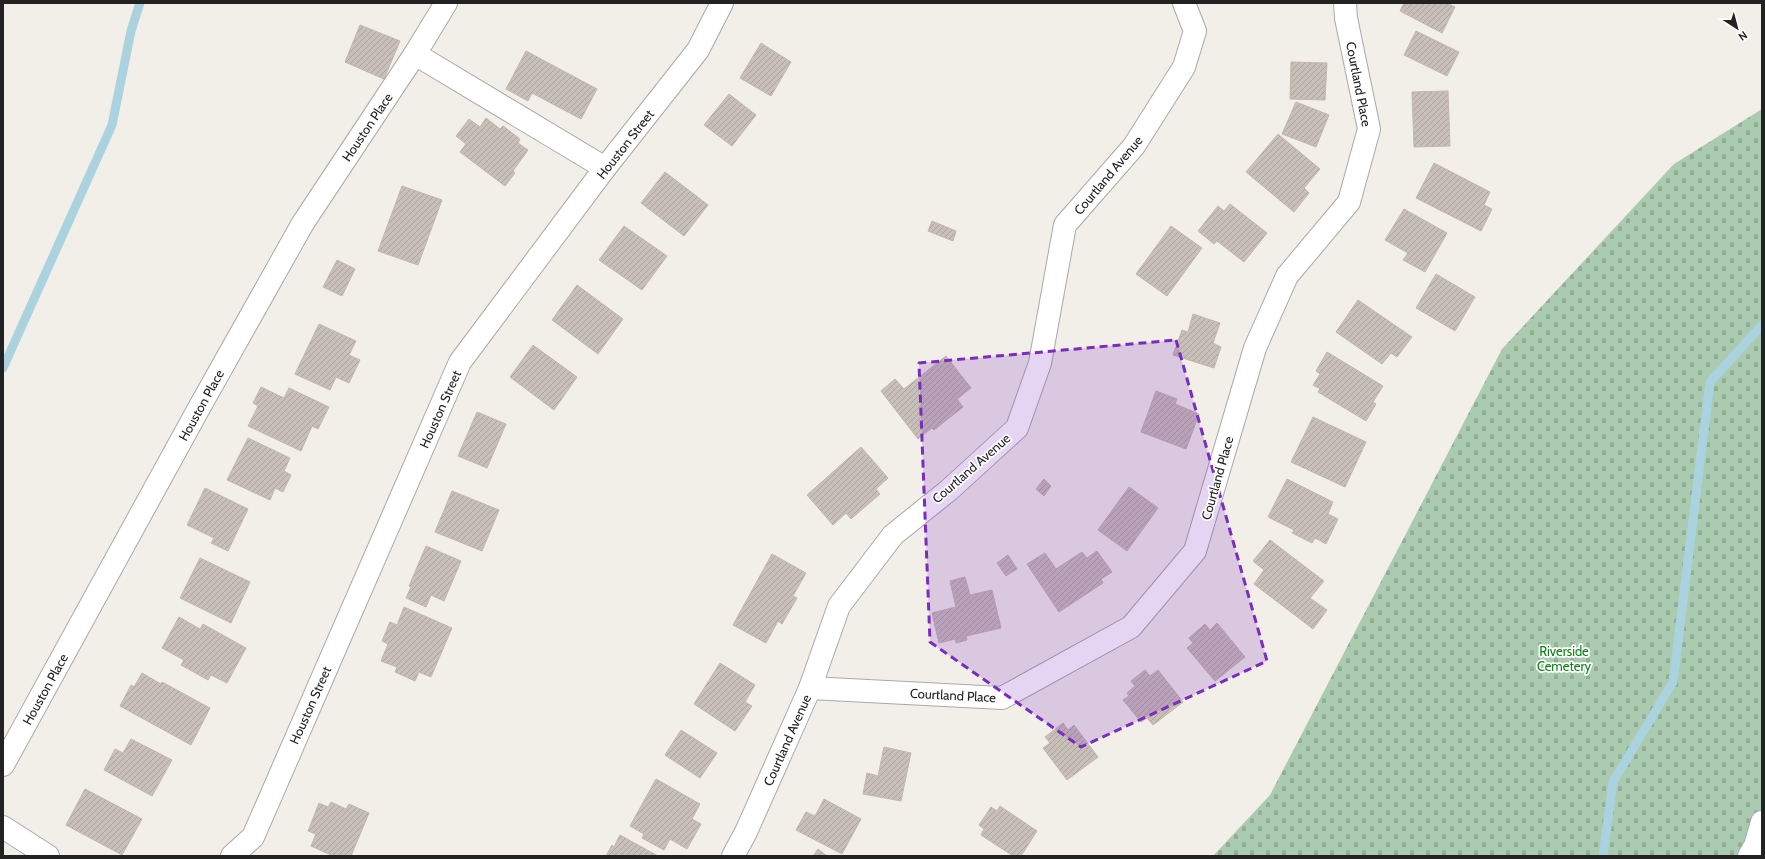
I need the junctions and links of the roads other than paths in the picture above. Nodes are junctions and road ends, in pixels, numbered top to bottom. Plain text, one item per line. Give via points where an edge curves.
1 (446, 3) edge
2 (722, 3) edge
3 (1184, 3) edge
4 (1345, 3) edge
5 (415, 54) junction
6 (605, 168) junction
7 (810, 688) junction
8 (3, 765) edge
9 (1762, 822) edge
10 (3, 827) edge
11 (48, 856) edge
12 (232, 856) edge
13 (733, 856) edge
14 (1749, 856) edge

1 - 5 street, Houston Place
2 - 6 street, Houston Street via 698,50
3 - 7 street, Courtland Avenue via 1195,31 1184,67 1134,146 1066,226 1040,363 1017,428 949,490 893,535 839,606
4 - 7 street, Courtland Place via 1369,129 1349,202 1287,276 1255,348 1195,551 1131,627 1002,698
5 - 6 street
5 - 8 street, Houston Place via 303,223
6 - 12 street, Houston Street via 460,362 253,837
7 - 13 street, Courtland Avenue
9 - 14 street
10 - 11 street

